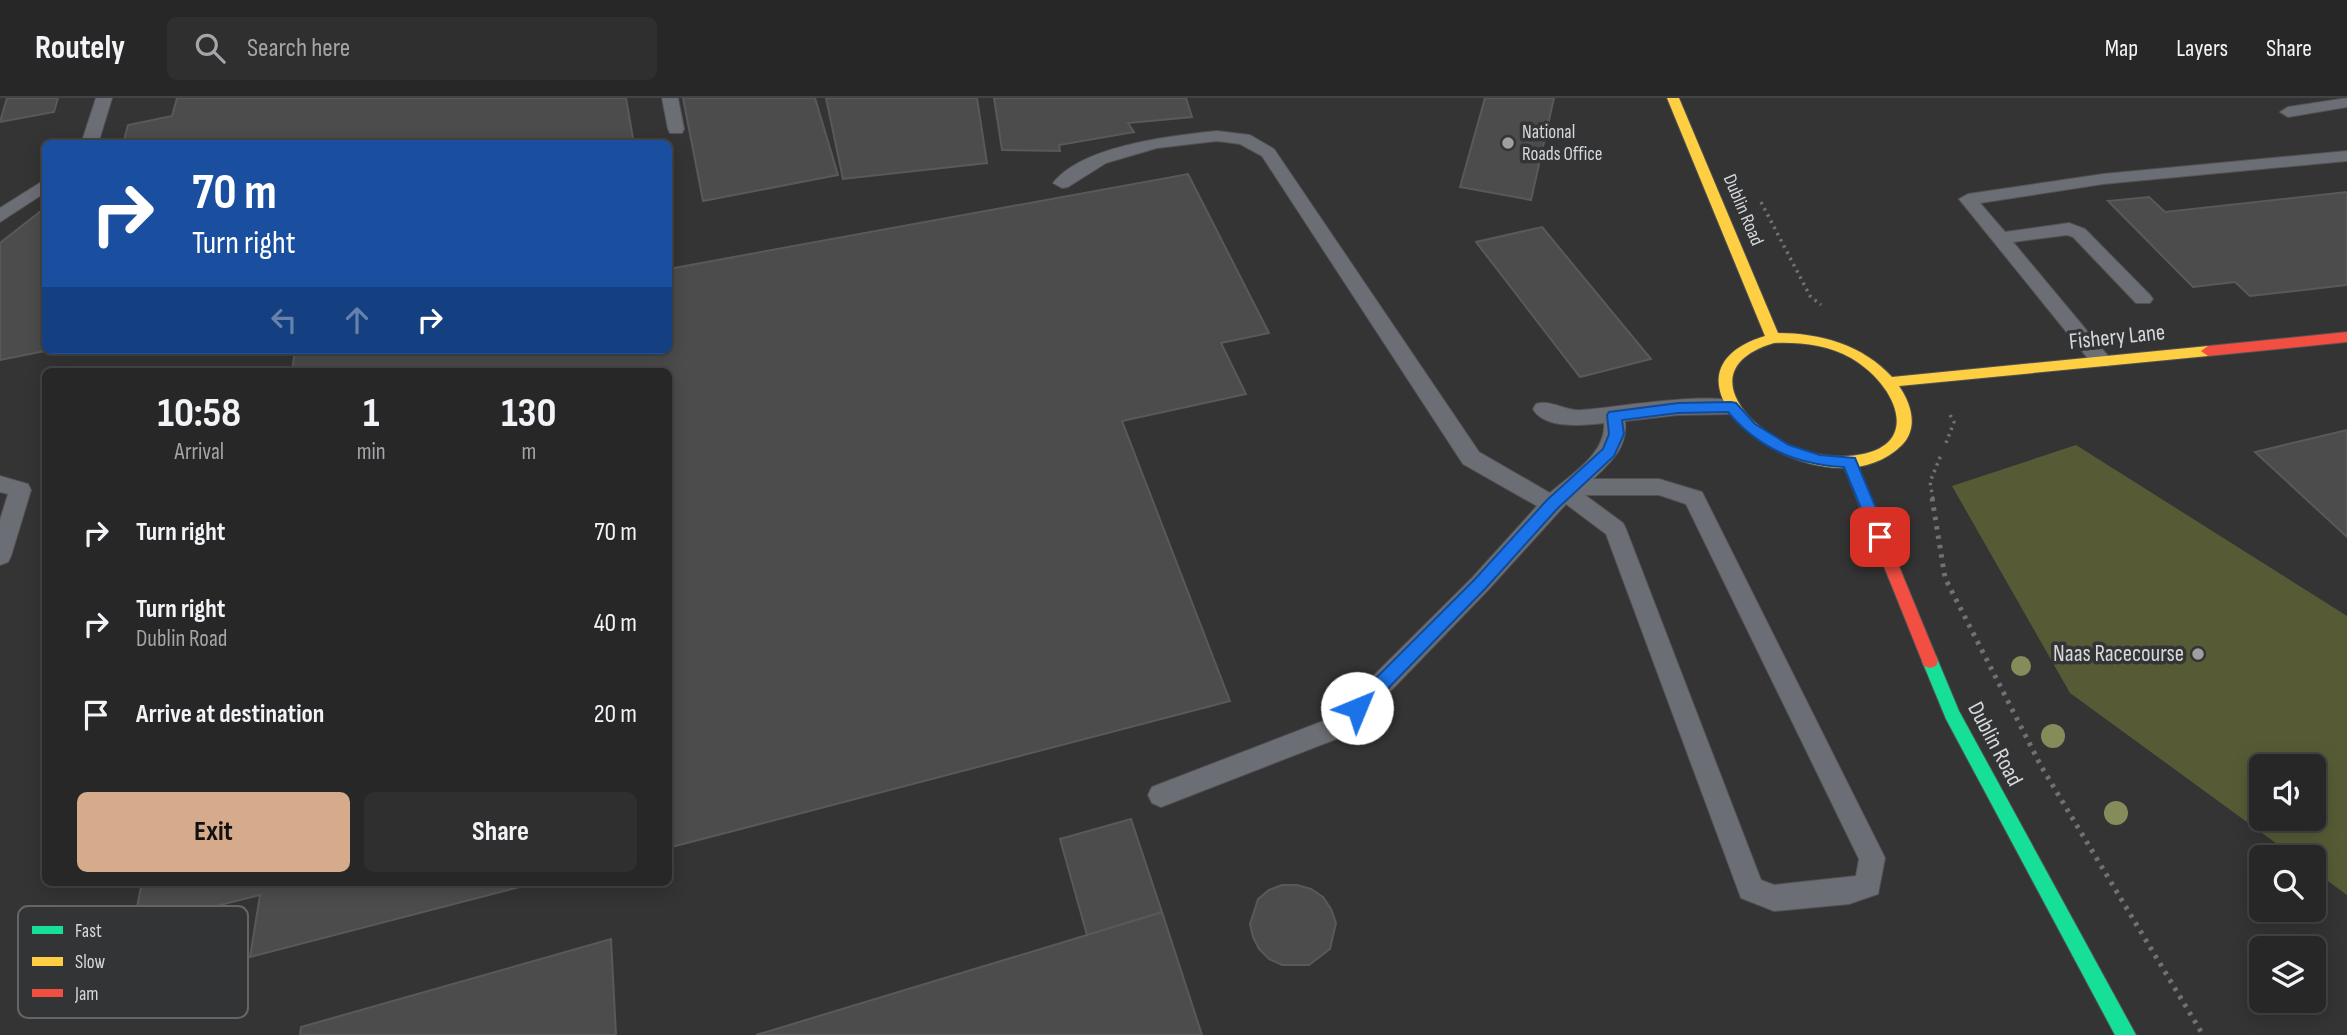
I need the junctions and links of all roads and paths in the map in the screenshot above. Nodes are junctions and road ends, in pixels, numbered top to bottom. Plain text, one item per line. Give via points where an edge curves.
1 (104, 98) edge
2 (670, 98) edge
3 (1674, 98) edge
4 (2347, 102) edge
5 (2288, 111) dead end
6 (676, 129) dead end
7 (90, 140) edge
8 (2347, 156) edge
9 (1062, 183) dead end
10 (42, 187) edge
11 (1756, 191) dead end
12 (0, 216) edge
13 (2000, 237) junction
14 (2143, 299) dead end
15 (1829, 312) dead end
16 (2347, 337) edge
17 (1773, 338) junction
18 (2101, 361) junction
19 (1930, 378) junction
20 (1892, 382) junction
21 (1731, 407) junction
22 (1543, 409) dead end
23 (1614, 415) junction
24 (1849, 462) junction
25 (0, 484) edge
26 (1562, 494) junction
27 (0, 556) edge
28 (1161, 795) dead end
29 (2126, 1035) edge
30 (2203, 1035) edge

1 - 7 lane
2 - 6 lane
3 - 17 main road, Dublin Road
4 - 5 lane
8 - 13 lane via 2104,179 1968,199
9 - 26 lane via 1100,159 1217,135 1244,139 1268,153 1471,458
10 - 12 lane
11 - 15 path via 1810,296
13 - 14 lane via 2069,229 2079,233
13 - 18 lane
16 - 18 main road, Fishery Lane
17 - 20 main road via 1806,338 1835,345 1863,358
17 - 21 main road via 1746,347 1732,358 1724,373
18 - 19 main road, Fishery Lane
19 - 20 main road, Fishery Lane
19 - 30 path via 1954,422 1930,482 1945,578 2041,766
20 - 24 main road via 1906,410 1906,426 1899,440 1873,458
21 - 23 lane
21 - 24 main road via 1750,428 1784,449 1820,460
22 - 23 lane via 1569,419
23 - 26 lane via 1616,434 1608,452
24 - 29 main road, Dublin Road via 1952,714
25 - 27 lane via 20,490
26 - 26 lane via 1659,487 1694,498 1872,858 1868,885 1774,898 1751,889 1615,529
26 - 28 lane via 1340,726

